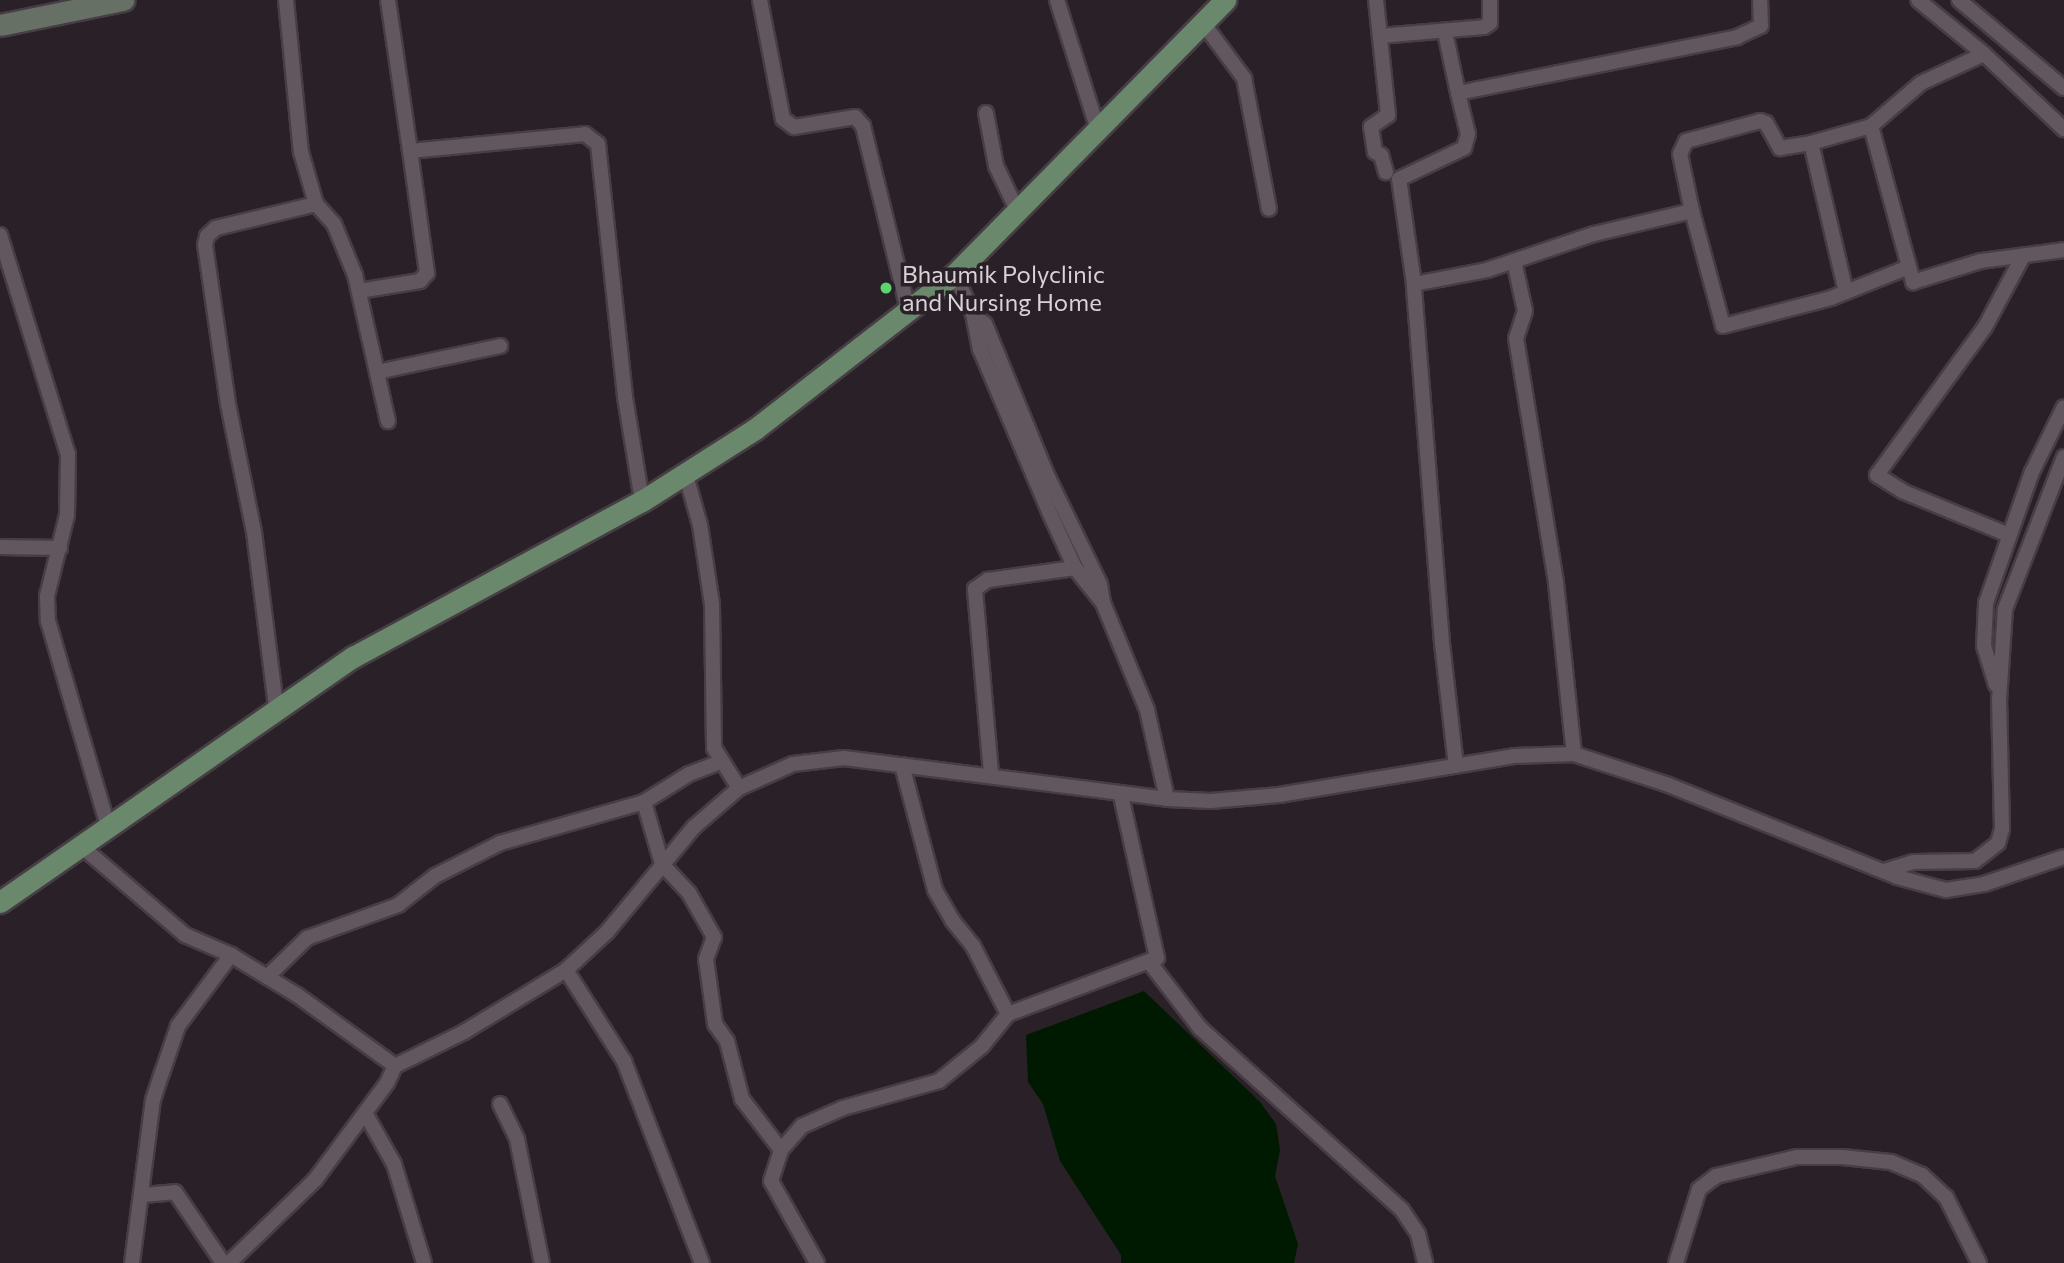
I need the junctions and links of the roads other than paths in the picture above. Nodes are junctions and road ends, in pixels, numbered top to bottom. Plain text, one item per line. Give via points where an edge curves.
1 (123, 0) edge
2 (286, 0) edge
3 (388, 0) edge
4 (760, 0) edge
5 (1057, 0) edge
6 (1225, 0) edge
7 (1376, 0) edge
8 (1490, 0) edge
9 (1760, 0) edge
10 (1918, 0) edge
11 (1959, 0) edge
12 (1203, 23) junction
13 (0, 25) edge
14 (1445, 32) junction
15 (1380, 36) junction
16 (1984, 54) junction
17 (2064, 88) edge
18 (1458, 93) junction
19 (986, 114) dead end
20 (1871, 127) junction
21 (2064, 129) edge
22 (1098, 130) junction
23 (1811, 143) junction
24 (410, 150) junction
25 (1386, 172) dead end
26 (316, 204) junction
27 (1269, 209) dead end
28 (1017, 210) junction
29 (1692, 211) junction
30 (0, 235) edge
31 (2064, 250) edge
32 (2023, 256) junction
33 (1514, 261) junction
34 (1906, 268) junction
35 (955, 274) junction
36 (1414, 284) junction
37 (359, 290) junction
38 (1846, 292) junction
39 (909, 313) junction
40 (973, 314) junction
41 (499, 346) dead end
42 (377, 372) junction
43 (2064, 407) edge
44 (388, 421) dead end
45 (2064, 457) edge
46 (685, 472) junction
47 (642, 501) junction
48 (2009, 534) junction
49 (0, 547) edge
50 (60, 548) junction
51 (1075, 568) junction
52 (1103, 603) junction
53 (1999, 692) junction
54 (276, 706) junction
55 (1574, 754) junction
56 (720, 762) junction
57 (902, 765) junction
58 (1456, 766) junction
59 (991, 773) junction
60 (739, 788) junction
61 (1121, 796) junction
62 (1167, 799) junction
63 (645, 802) junction
64 (109, 831) junction
65 (80, 845) junction
66 (2064, 857) edge
67 (662, 864) junction
68 (1884, 871) junction
69 (0, 902) edge
70 (231, 955) junction
71 (1150, 962) junction
72 (566, 970) junction
73 (267, 977) junction
74 (1008, 1014) junction
75 (395, 1066) junction
76 (500, 1104) dead end
77 (365, 1113) junction
78 (781, 1150) junction
79 (143, 1195) junction
80 (132, 1263) edge
81 (223, 1263) edge
82 (229, 1263) edge
83 (424, 1263) edge
84 (542, 1263) edge
85 (702, 1263) edge
86 (817, 1263) edge
87 (1425, 1263) edge
88 (1676, 1263) edge
89 (1979, 1263) edge

1 - 13 street
2 - 26 street via 298,136
3 - 24 street
4 - 39 street via 783,119 794,127 855,117 863,125
5 - 22 street
6 - 12 main road
7 - 15 street
8 - 14 street via 1490,23
9 - 18 street via 1761,26 1746,34
10 - 16 street
11 - 17 street
12 - 22 main road
12 - 27 street via 1244,78
14 - 15 street
14 - 18 street
15 - 25 street via 1388,115 1371,127 1375,152
16 - 20 street via 1921,83
16 - 21 street
18 - 36 street via 1468,134 1464,148 1399,179
19 - 28 street via 996,166
20 - 23 street
20 - 34 street
22 - 28 main road
23 - 29 street via 1775,146 1766,123 1760,121 1686,141 1679,154
23 - 38 street
24 - 37 street via 427,273 420,281
24 - 47 street via 594,137
26 - 37 street via 334,224
26 - 54 street via 216,228 207,236 205,246 228,404 254,532
28 - 35 main road
29 - 33 street via 1594,234
29 - 38 street via 1723,326
30 - 50 street via 63,425 68,504
31 - 32 street
32 - 34 street via 1958,266 1919,283 1908,276
32 - 48 street via 1978,338 1877,475 1904,492
33 - 36 street
33 - 55 street via 1525,311 1516,338 1556,583
34 - 38 street
35 - 39 main road
35 - 40 street
36 - 58 street
37 - 42 street
39 - 46 main road via 755,429
40 - 51 street via 980,349
40 - 52 street via 985,324 1046,473 1100,584
41 - 42 street
42 - 44 street
43 - 48 street via 2032,472
45 - 53 street via 2005,609
46 - 47 main road
46 - 56 street via 707,564 714,748
47 - 54 main road via 353,657
48 - 53 street via 1982,626
49 - 50 street
50 - 64 street via 47,596 48,621
51 - 52 street
51 - 59 street via 988,580 975,589
52 - 62 street via 1147,710
53 - 68 street via 2002,829 1998,843 1975,861 1914,862
54 - 64 main road
55 - 58 street via 1514,756
55 - 68 street via 1666,784
56 - 60 street
56 - 63 street
57 - 59 street
57 - 60 street via 816,758
57 - 74 street via 923,857 936,890 951,920 973,946
58 - 62 street via 1279,795 1212,801
59 - 61 street
60 - 67 street via 694,827
61 - 62 street
61 - 71 street via 1159,951
63 - 67 street
63 - 73 street via 500,843 435,876 398,905 307,938
64 - 65 main road
65 - 69 main road
65 - 70 street via 157,915 185,935
66 - 68 street via 1984,884 1946,890
67 - 72 street via 607,932
67 - 78 street via 689,893 713,937 706,959 715,1024 727,1041 742,1099
70 - 73 street
70 - 79 street via 178,1026 153,1100
71 - 74 street
71 - 87 street via 1200,1028 1402,1210 1419,1234
72 - 75 street via 446,1042
72 - 85 street via 624,1061
73 - 75 street
74 - 78 street via 982,1046 939,1082 822,1115 802,1126
75 - 77 street
76 - 84 street via 517,1139
77 - 82 street via 315,1180
77 - 83 street via 394,1164
78 - 86 street via 773,1188 805,1235
79 - 80 street
79 - 81 street via 174,1192
88 - 89 street via 1699,1189 1716,1175 1797,1157 1891,1162 1922,1175 1946,1197

